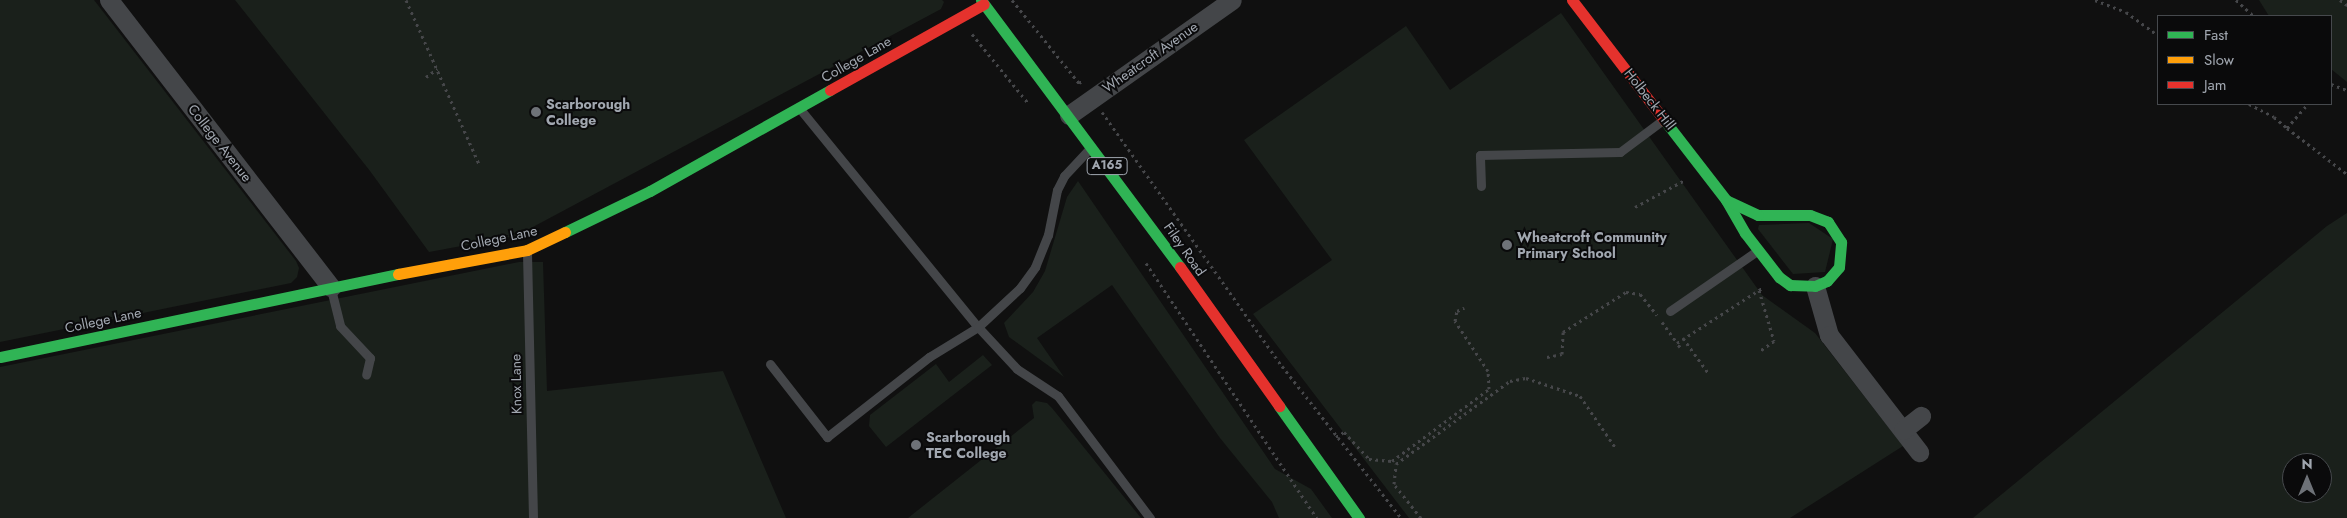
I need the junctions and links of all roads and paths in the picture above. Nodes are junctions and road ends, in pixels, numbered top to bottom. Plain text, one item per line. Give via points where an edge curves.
1 (109, 0) edge
2 (406, 0) edge
3 (1012, 0) edge
4 (1232, 0) edge
5 (1572, 0) edge
6 (2095, 0) edge
7 (2236, 0) edge
8 (2340, 0) edge
9 (983, 2) edge
10 (2347, 5) edge
11 (2253, 15) edge
12 (959, 17) junction
13 (2157, 34) edge
14 (437, 69) junction
15 (426, 77) dead end
16 (1085, 79) dead end
17 (2332, 84) edge
18 (2347, 90) edge
19 (2251, 105) edge
20 (2307, 105) edge
21 (1031, 107) dead end
22 (800, 109) junction
23 (1101, 111) dead end
24 (1069, 115) junction
25 (1665, 118) junction
26 (2287, 128) junction
27 (1092, 146) junction
28 (479, 164) dead end
29 (1703, 169) junction
30 (2347, 174) edge
31 (1481, 186) dead end
32 (1726, 200) junction
33 (1635, 207) dead end
34 (527, 250) junction
35 (1757, 251) junction
36 (1143, 258) dead end
37 (1779, 277) junction
38 (1815, 286) junction
39 (331, 287) junction
40 (1759, 290) junction
41 (1464, 308) dead end
42 (1670, 311) dead end
43 (978, 327) junction
44 (1227, 335) junction
45 (1684, 338) junction
46 (1677, 342) junction
47 (1680, 347) dead end
48 (1761, 350) dead end
49 (0, 357) edge
50 (1547, 358) dead end
51 (770, 364) dead end
52 (1709, 374) dead end
53 (366, 375) dead end
54 (1921, 416) dead end
55 (1902, 430) junction
56 (1336, 437) junction
57 (1615, 447) dead end
58 (1919, 452) dead end
59 (533, 518) edge
60 (1150, 518) edge
61 (1317, 518) edge
62 (1344, 518) edge
63 (1359, 518) edge
64 (1401, 518) edge
65 (1421, 518) edge

1 - 39 street, College Avenue
2 - 14 path
3 - 16 path via 1079,83
4 - 24 street, Wheatcroft Avenue
5 - 25 main road, Holbeck Hill
6 - 13 path via 2126,12
7 - 11 path
8 - 10 path
9 - 12 main road, College Lane
9 - 24 main road, Filey Road / A165
12 - 21 path
12 - 22 main road, College Lane
14 - 15 path
14 - 28 path
17 - 18 path
19 - 26 path
20 - 26 path
22 - 34 main road, College Lane via 650,191
22 - 43 lane
23 - 56 path
24 - 27 main road, Filey Road / A165
25 - 29 main road, Holbeck Hill
25 - 31 lane via 1620,152 1480,155
26 - 30 path
27 - 43 lane via 1075,161 1057,190 1048,235 1036,267 1020,288
27 - 44 main road, Filey Road / A165
29 - 32 main road, Holbeck Hill
29 - 33 path
32 - 35 main road, Holbeck Hill
32 - 38 main road, Holbeck Hill via 1758,215 1810,215 1824,219 1834,228 1841,242 1838,266 1827,280
34 - 39 main road, College Lane
34 - 59 lane, Knox Lane
35 - 37 main road, Holbeck Hill
35 - 42 lane
36 - 61 path
37 - 38 main road, Holbeck Hill via 1790,285
37 - 40 path
38 - 55 street via 1829,335
39 - 49 main road, College Lane
39 - 53 lane via 337,320 370,358
40 - 45 path
40 - 48 path via 1774,341
41 - 56 path via 1457,311 1455,321 1488,371 1489,389 1392,461 1369,459 1344,432
43 - 51 lane via 930,357 827,437
43 - 60 lane via 1017,369 1058,396
44 - 62 main road via 1258,398
44 - 63 main road, Filey Road / A165
45 - 46 path
45 - 52 path
46 - 47 path
46 - 50 path via 1644,298 1629,291 1563,332 1562,354
54 - 55 street
55 - 58 street
56 - 64 path
57 - 65 path via 1580,396 1526,378 1510,381 1396,464 1394,484

